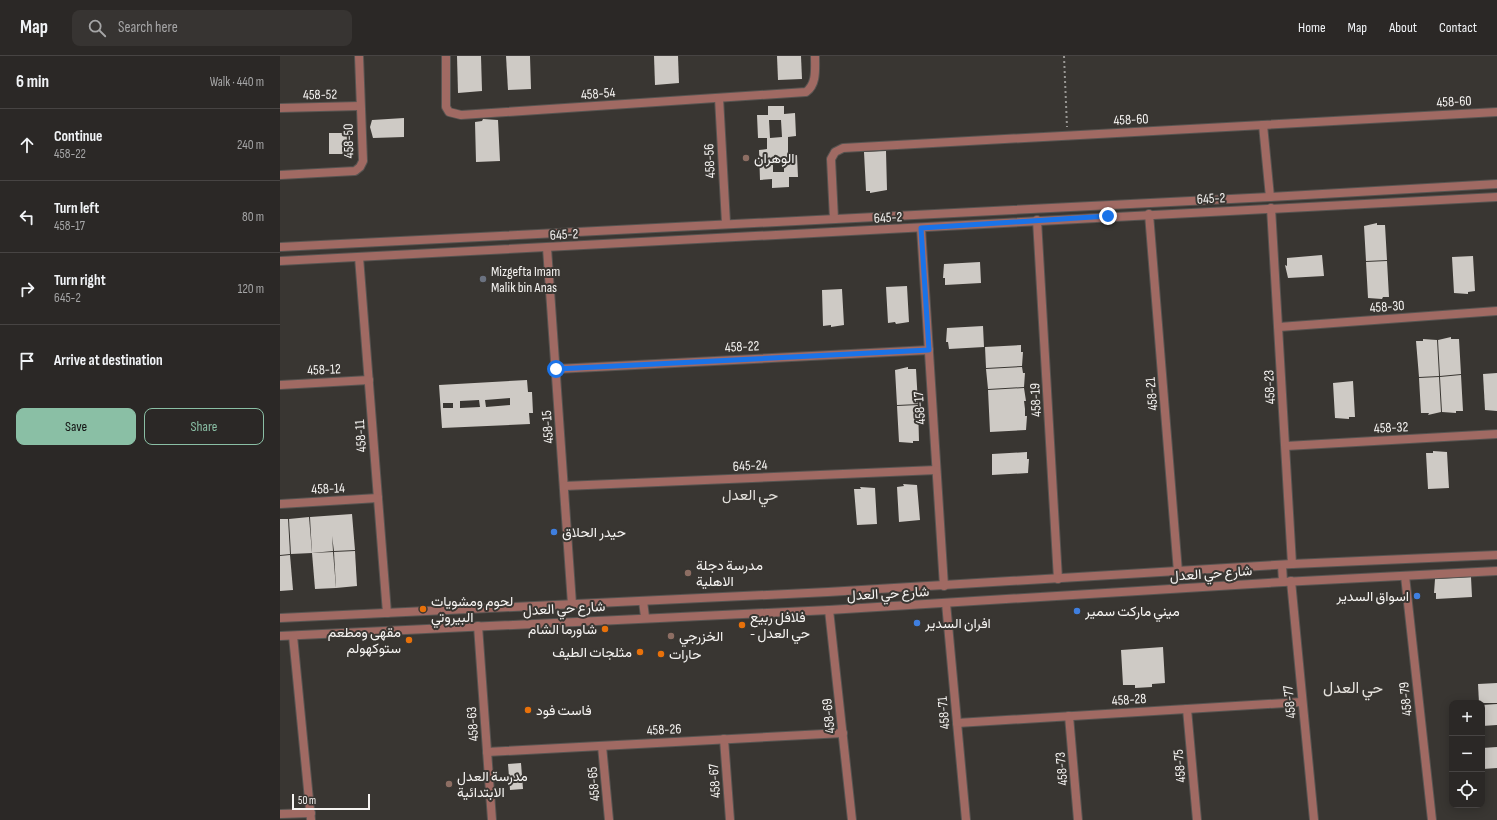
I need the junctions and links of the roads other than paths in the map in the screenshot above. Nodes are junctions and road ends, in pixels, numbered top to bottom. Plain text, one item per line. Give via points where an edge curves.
1 (359, 56) edge
2 (446, 56) edge
3 (815, 56) edge
4 (719, 98) junction
5 (360, 106) junction
6 (280, 108) edge
7 (1497, 112) edge
8 (1262, 125) junction
9 (280, 175) edge
10 (1497, 184) edge
11 (1270, 197) junction
12 (1497, 197) edge
13 (1108, 204) junction
14 (1271, 208) junction
15 (1149, 214) junction
16 (1108, 216) junction
17 (834, 219) junction
18 (1038, 220) junction
19 (726, 223) junction
20 (921, 228) junction
21 (280, 247) edge
22 (548, 248) junction
23 (359, 257) junction
24 (280, 261) edge
25 (1497, 311) edge
26 (1279, 327) junction
27 (929, 350) junction
28 (556, 369) junction
29 (369, 380) junction
30 (280, 385) edge
31 (1497, 434) edge
32 (1286, 446) junction
33 (936, 470) junction
34 (564, 486) junction
35 (378, 498) junction
36 (280, 504) edge
37 (1497, 555) edge
38 (1292, 564) junction
39 (1282, 565) junction
40 (1497, 571) edge
41 (1178, 572) junction
42 (1405, 576) junction
43 (1058, 579) junction
44 (1287, 582) junction
45 (944, 586) junction
46 (643, 601) junction
47 (946, 603) junction
48 (572, 604) junction
49 (829, 610) junction
50 (387, 613) junction
51 (645, 617) junction
52 (280, 618) edge
53 (478, 626) junction
54 (280, 636) edge
55 (294, 636) junction
56 (1302, 702) junction
57 (1187, 709) junction
58 (1069, 716) junction
59 (957, 723) junction
60 (842, 733) junction
61 (724, 739) junction
62 (602, 746) junction
63 (487, 752) junction
64 (280, 814) edge
65 (311, 816) edge
66 (492, 820) edge
67 (609, 820) edge
68 (730, 820) edge
69 (852, 820) edge
70 (966, 820) edge
71 (1078, 820) edge
72 (1197, 820) edge
73 (1314, 820) edge
74 (1432, 820) edge

1 - 5 street, 458-50
2 - 4 street, 458-54 via 446,107 449,112 461,115
3 - 4 street, 458-54 via 814,81 812,88 806,92
4 - 19 street, 458-56
5 - 6 street, 458-52
5 - 9 street, 458-50 via 363,161 360,167 355,171
7 - 8 street, 458-60
8 - 11 street
8 - 17 street, 458-60 via 843,148 834,152 831,160
10 - 11 street, 645-2
11 - 13 street, 645-2
12 - 14 street, 645-2
13 - 16 street
13 - 17 street, 645-2
14 - 15 street, 645-2
14 - 26 street, 458-23
15 - 16 street, 645-2
15 - 41 street, 458-21
16 - 18 street, 645-2
17 - 19 street, 645-2
18 - 20 street, 645-2
18 - 43 street, 458-19
19 - 21 street, 645-2
20 - 22 street, 645-2
20 - 27 street, 458-17
22 - 23 street, 645-2
22 - 28 street, 458-15
23 - 24 street, 645-2
23 - 29 street, 458-11
25 - 26 street, 458-30
26 - 32 street, 458-23
27 - 28 street, 458-22
27 - 33 street, 458-17
28 - 34 street, 458-15
29 - 30 street, 458-12
29 - 35 street, 458-11
31 - 32 street, 458-32
32 - 38 street, 458-23
33 - 34 street, 645-24
33 - 45 street, 458-17
34 - 48 street, 458-15
35 - 36 street, 458-14
35 - 50 street, 458-11
37 - 38 street, شارع حي العدل
38 - 39 street, شارع حي العدل
39 - 41 street, شارع حي العدل
39 - 44 street, 458-77
40 - 42 street, شارع حي العدل
41 - 43 street, شارع حي العدل
42 - 44 street, شارع حي العدل
42 - 74 street, 458-79
43 - 45 street, شارع حي العدل
44 - 47 street, شارع حي العدل
44 - 56 street, 458-77
45 - 46 street, شارع حي العدل
46 - 48 street, شارع حي العدل
46 - 51 street
47 - 49 street, شارع حي العدل
47 - 59 street, 458-71
48 - 50 street, شارع حي العدل
49 - 51 street, شارع حي العدل
49 - 60 street, 458-69
50 - 52 street, شارع حي العدل
51 - 53 street, شارع حي العدل
53 - 55 street, شارع حي العدل
53 - 63 street, 458-63
54 - 55 street, شارع حي العدل
55 - 65 street
56 - 57 street, 458-28
56 - 73 street, 458-77
57 - 58 street, 458-28
57 - 72 street, 458-75
58 - 59 street, 458-28
58 - 71 street, 458-73
59 - 70 street, 458-71
60 - 61 street, 458-26
60 - 69 street, 458-69
61 - 62 street, 458-26
61 - 68 street, 458-67
62 - 63 street, 458-26
62 - 67 street, 458-65
63 - 66 street, 458-63
64 - 65 street

